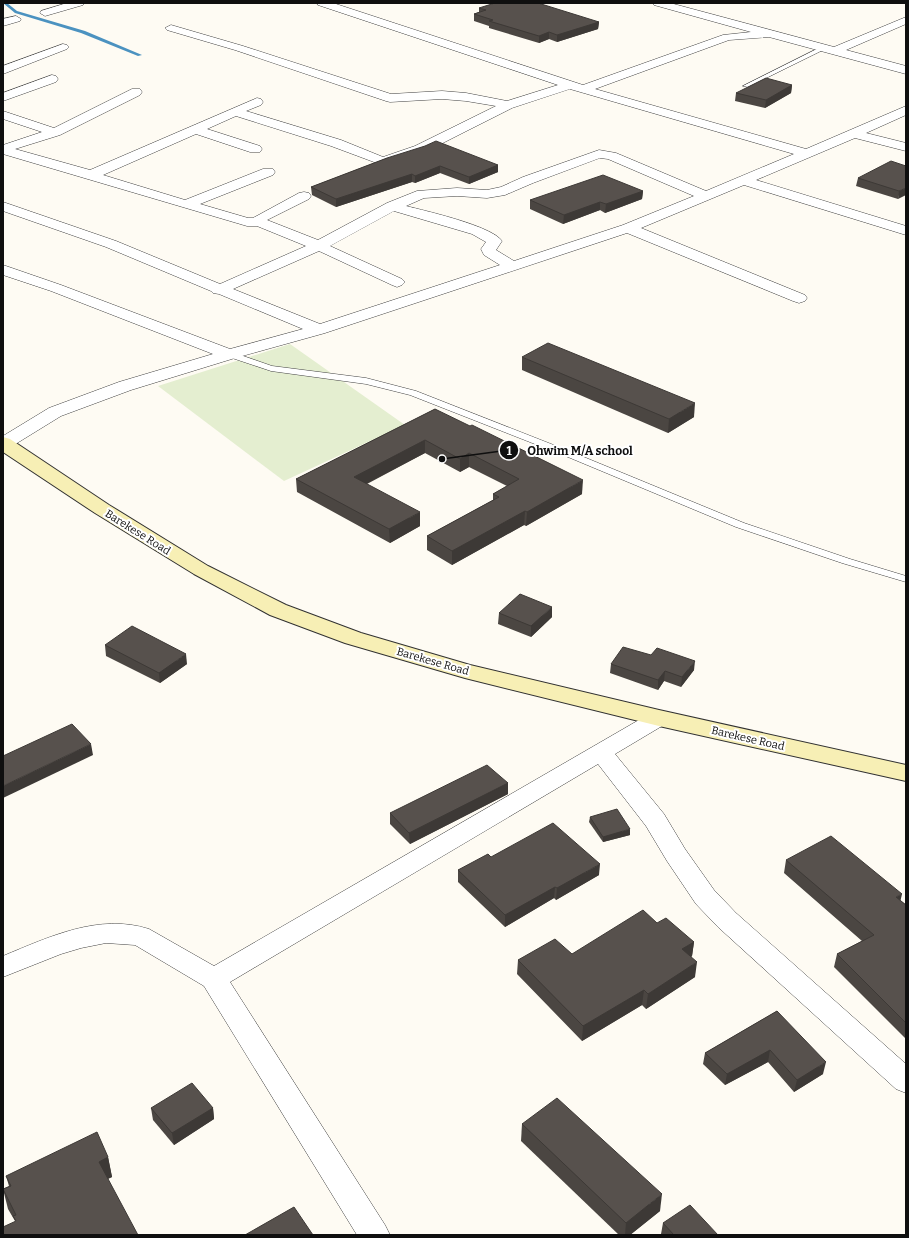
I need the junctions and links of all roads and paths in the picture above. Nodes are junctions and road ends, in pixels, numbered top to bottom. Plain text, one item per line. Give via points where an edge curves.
1 (79, 3) edge
2 (322, 3) edge
3 (658, 3) edge
4 (339, 5) edge
5 (45, 13) dead end
6 (16, 19) dead end
7 (906, 20) edge
8 (3, 23) edge
9 (171, 28) dead end
10 (773, 33) junction
11 (63, 47) dead end
12 (823, 48) junction
13 (835, 51) junction
14 (3, 70) edge
15 (906, 70) edge
16 (52, 79) dead end
17 (570, 85) junction
18 (746, 86) edge
19 (583, 89) junction
20 (136, 92) dead end
21 (3, 97) edge
22 (257, 102) dead end
23 (508, 105) junction
24 (906, 110) edge
25 (236, 112) junction
26 (3, 115) edge
27 (196, 129) junction
28 (55, 132) junction
29 (854, 134) junction
30 (906, 148) edge
31 (3, 149) edge
32 (255, 149) dead end
33 (807, 154) junction
34 (268, 172) dead end
35 (91, 175) junction
36 (743, 180) junction
37 (304, 196) dead end
38 (707, 196) junction
39 (186, 205) junction
40 (3, 206) edge
41 (392, 206) junction
42 (259, 222) junction
43 (628, 228) junction
44 (906, 231) edge
45 (319, 246) junction
46 (512, 266) junction
47 (3, 270) edge
48 (397, 282) dead end
49 (218, 290) junction
50 (799, 298) dead end
51 (319, 330) junction
52 (229, 354) junction
53 (3, 444) edge
54 (906, 579) edge
55 (659, 718) junction
56 (601, 752) junction
57 (906, 773) edge
58 (3, 967) edge
59 (214, 979) junction
60 (906, 1081) edge
61 (374, 1235) edge

1 - 5 street
2 - 4 street
3 - 10 street
4 - 17 street
6 - 8 street
7 - 13 street
9 - 23 street via 390,98 466,96
10 - 12 street
10 - 19 street via 727,37
11 - 14 street
12 - 13 street
12 - 18 lane
13 - 15 street
16 - 21 street
17 - 19 street
17 - 23 street
19 - 33 street
20 - 28 street
22 - 25 street
23 - 25 street via 420,149 382,161 336,143
24 - 29 street
25 - 27 street
26 - 28 street
27 - 32 street
27 - 35 street
28 - 31 street
29 - 30 street
29 - 33 street
31 - 35 street
33 - 36 street
34 - 39 street
35 - 39 street
36 - 38 street
36 - 44 street
37 - 42 street via 259,219
38 - 41 street via 611,156 600,154 505,191 487,194 422,194
38 - 43 street
39 - 42 street via 247,222
40 - 49 street via 111,244
41 - 45 street
41 - 46 street via 477,231 495,241 488,249 490,252
42 - 45 street
43 - 46 street
43 - 50 street
45 - 48 street
45 - 49 street
46 - 51 street
47 - 52 street
49 - 51 street
51 - 52 street
52 - 53 street via 125,386 55,412
52 - 54 lane via 271,368 366,381 413,393 740,525 846,562
53 - 55 main road, Barekese Road via 141,534 201,570 278,610 352,638 457,669
55 - 56 street
55 - 57 main road, Barekese Road
56 - 59 street
56 - 60 street via 655,820 705,897 727,920
58 - 59 street via 52,947 106,933 140,936
59 - 61 street

